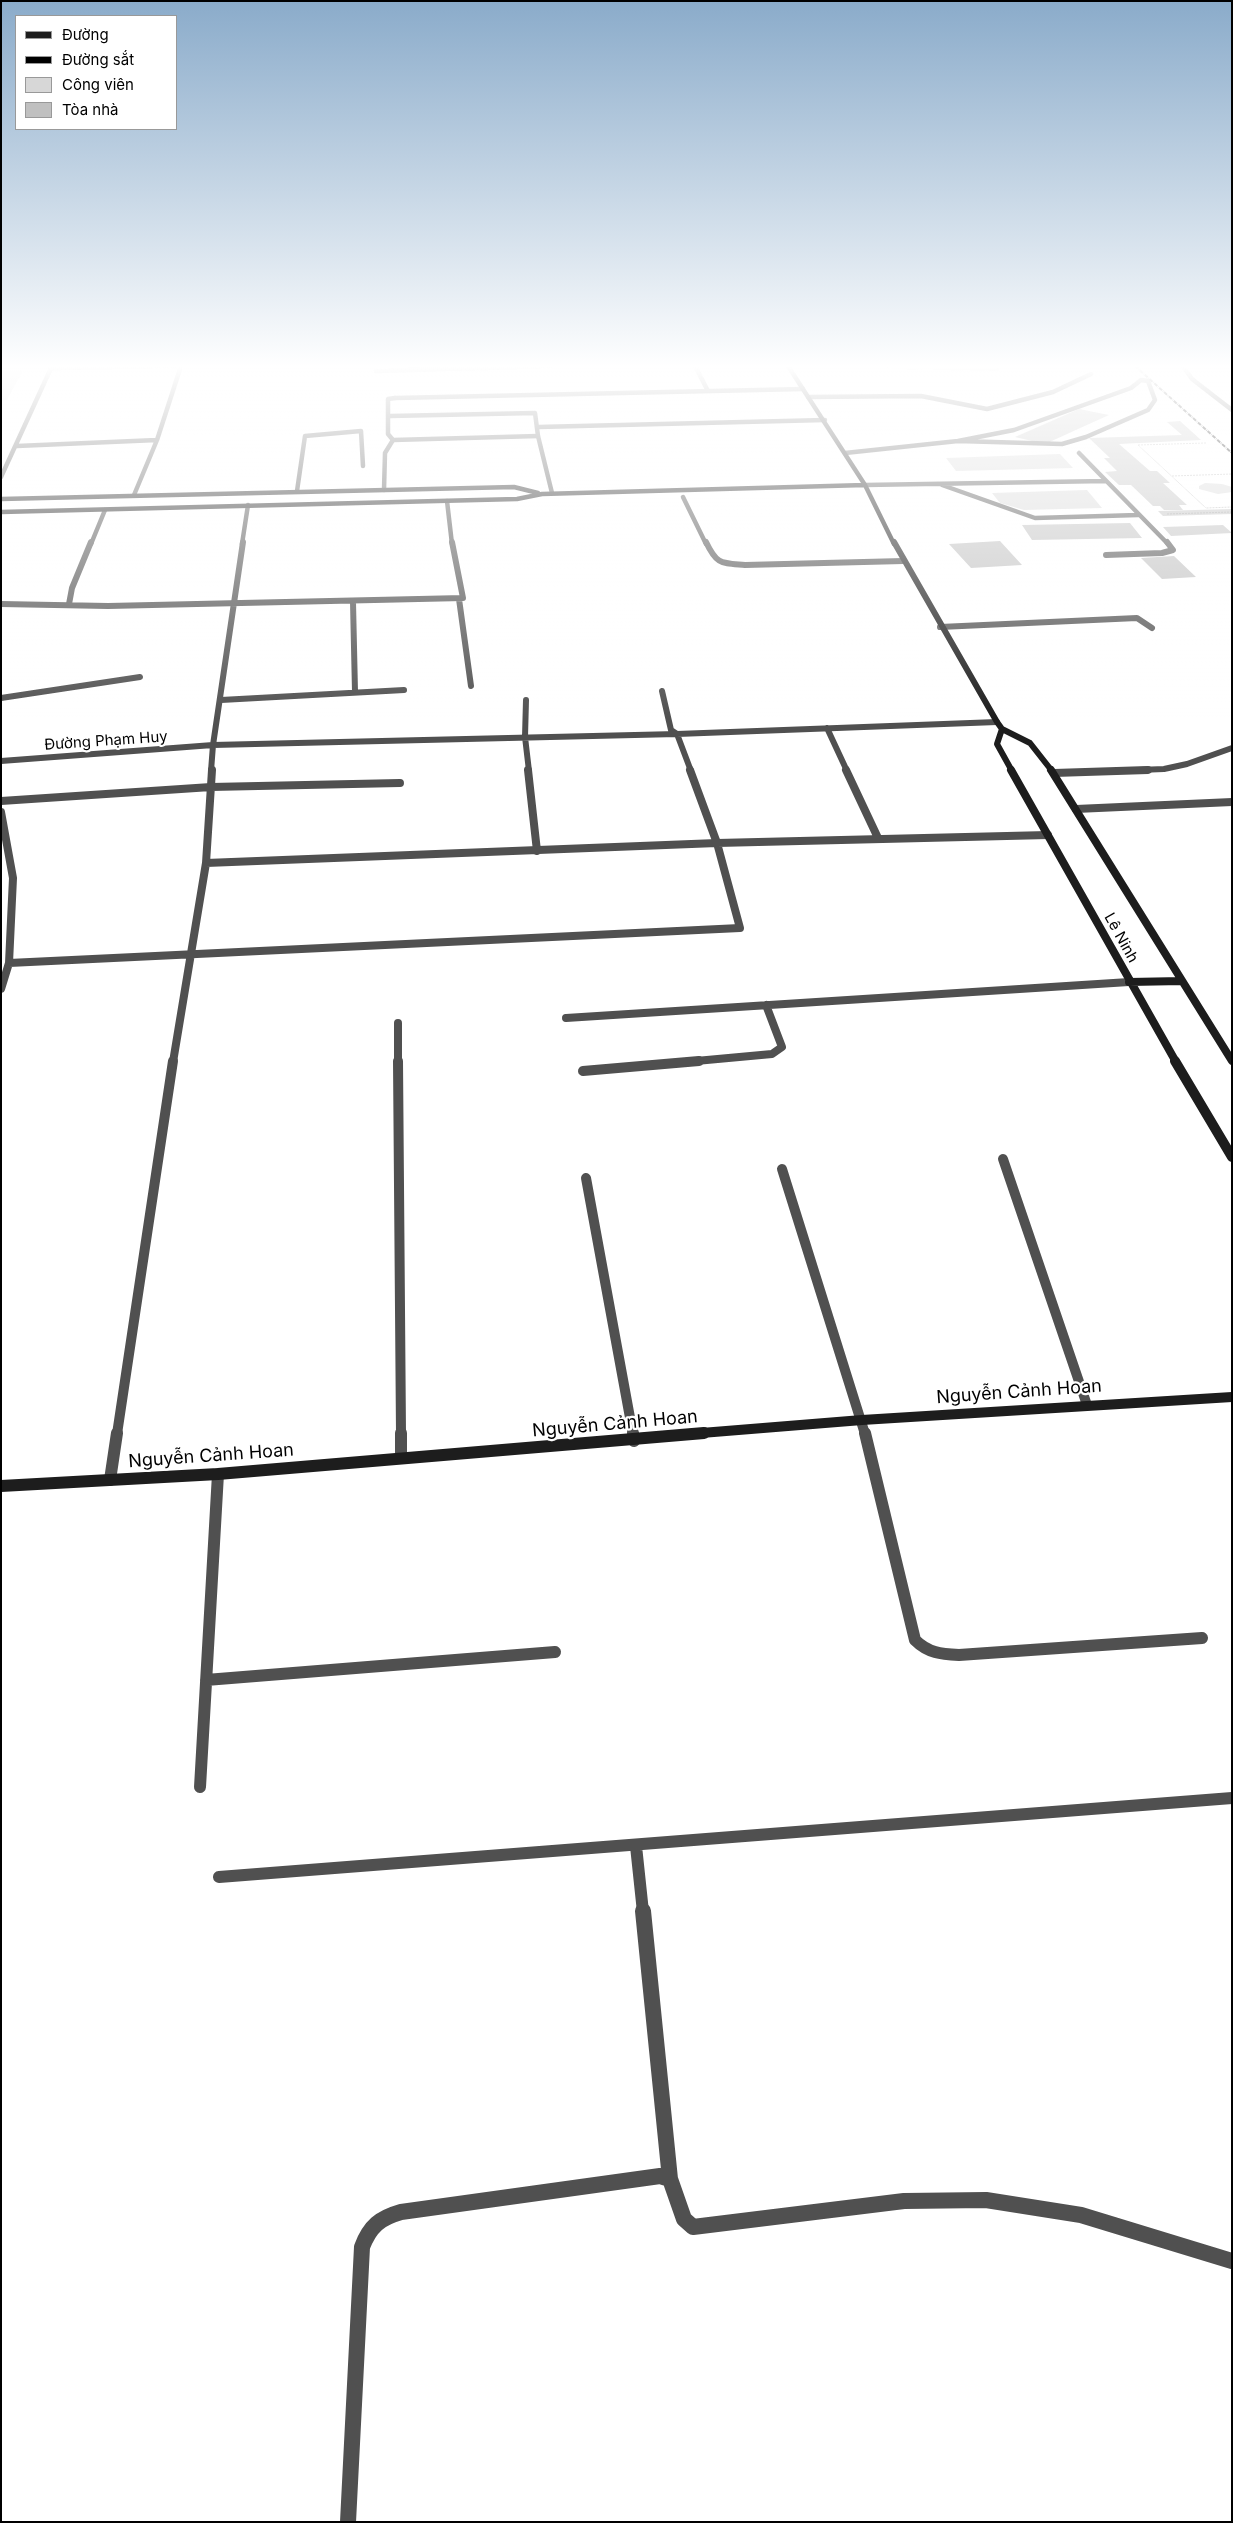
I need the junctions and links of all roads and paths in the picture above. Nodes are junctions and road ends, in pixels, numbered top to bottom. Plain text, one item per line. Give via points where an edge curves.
1 (139, 484) edge
2 (298, 484) edge
3 (384, 484) edge
4 (550, 484) edge
5 (865, 484) junction
6 (883, 484) edge
7 (938, 484) edge
8 (988, 484) edge
9 (1033, 484) edge
10 (1109, 484) edge
11 (1180, 484) edge
12 (384, 490) junction
13 (297, 491) junction
14 (552, 493) junction
15 (542, 494) junction
16 (134, 495) junction
17 (683, 497) dead end
18 (1, 498) edge
19 (447, 501) junction
20 (294, 504) junction
21 (248, 505) junction
22 (1232, 507) edge
23 (105, 510) junction
24 (1, 512) edge
25 (1232, 512) edge
26 (1138, 515) junction
27 (1106, 555) dead end
28 (903, 561) junction
29 (459, 599) junction
30 (353, 602) junction
31 (1, 604) edge
32 (69, 604) junction
33 (234, 604) junction
34 (940, 627) junction
35 (1152, 628) dead end
36 (140, 677) dead end
37 (471, 686) dead end
38 (404, 690) dead end
39 (662, 691) dead end
40 (355, 692) junction
41 (1, 698) edge
42 (221, 700) junction
43 (526, 700) dead end
44 (997, 722) junction
45 (828, 728) junction
46 (1002, 729) junction
47 (677, 734) junction
48 (525, 737) junction
49 (213, 745) junction
50 (1232, 748) edge
51 (1, 761) edge
52 (1054, 773) junction
53 (400, 783) dead end
54 (211, 787) junction
55 (1, 801) edge
56 (1232, 802) edge
57 (1076, 809) junction
58 (1, 812) edge
59 (1048, 835) junction
60 (878, 838) junction
61 (717, 844) junction
62 (537, 851) junction
63 (206, 863) junction
64 (190, 953) junction
65 (9, 963) junction
66 (1182, 981) junction
67 (1129, 982) junction
68 (1, 989) edge
69 (766, 1005) junction
70 (566, 1018) dead end
71 (398, 1023) dead end
72 (1232, 1061) edge
73 (583, 1071) dead end
74 (1232, 1157) edge
75 (1003, 1159) dead end
76 (782, 1169) dead end
77 (586, 1178) dead end
78 (1232, 1397) edge
79 (1087, 1405) junction
80 (862, 1420) junction
81 (634, 1440) junction
82 (401, 1458) junction
83 (218, 1474) junction
84 (110, 1480) junction
85 (1, 1486) edge
86 (1202, 1638) dead end
87 (555, 1652) dead end
88 (206, 1680) junction
89 (200, 1787) dead end
90 (1232, 1798) edge
91 (636, 1846) junction
92 (219, 1878) dead end
93 (670, 2179) junction
94 (1232, 2261) edge
95 (348, 2522) edge

1 - 16 street
2 - 13 street
3 - 12 street
4 - 14 street
5 - 6 street
5 - 14 street
5 - 28 street, Lê Ninh
7 - 26 street via 1035,518
8 - 9 street
10 - 26 street
11 - 22 path via 1206,508
12 - 13 street
12 - 15 street via 514,487
13 - 16 street
13 - 20 street
14 - 15 street
15 - 19 street via 517,499
16 - 18 street
17 - 28 street via 711,555 720,563
19 - 20 street
19 - 29 street via 450,535 464,596
20 - 21 street
21 - 23 street
21 - 33 street
23 - 24 street
23 - 32 street via 72,588
25 - 26 path
26 - 27 street via 1173,550
28 - 34 street, Lê Ninh
29 - 30 street
29 - 37 street
30 - 33 street
30 - 40 street
31 - 32 street
32 - 33 street
33 - 42 street
34 - 35 street via 1137,618
34 - 44 street, Lê Ninh
36 - 41 street
38 - 40 street
39 - 47 street via 672,730
40 - 42 street
42 - 49 street
43 - 48 street
44 - 45 street, Đường Phạm Huy
44 - 46 street, Lê Ninh
45 - 47 street, Đường Phạm Huy
45 - 60 street
46 - 52 street, Lê Ninh via 1030,743
46 - 59 street, Lê Ninh via 997,744
47 - 48 street, Đường Phạm Huy
47 - 61 street
48 - 49 street, Đường Phạm Huy
48 - 62 street
49 - 51 street, Đường Phạm Huy
49 - 54 street
50 - 52 street via 1164,769
52 - 57 street, Lê Ninh
53 - 54 street
54 - 55 street
54 - 63 street
56 - 57 street
57 - 66 street, Lê Ninh
58 - 65 street via 13,878
59 - 60 street
59 - 67 street, Lê Ninh
60 - 61 street
61 - 62 street
61 - 64 street via 740,928
62 - 63 street
63 - 64 street
64 - 65 street
64 - 84 street
65 - 68 street
66 - 67 street
66 - 72 street, Lê Ninh
67 - 69 street
67 - 74 street, Lê Ninh
69 - 70 street
69 - 73 street via 782,1048 772,1054
71 - 82 street
75 - 79 street
76 - 80 street
77 - 81 street
78 - 79 street, Nguyễn Cảnh Hoan
79 - 80 street, Nguyễn Cảnh Hoan
80 - 81 street, Nguyễn Cảnh Hoan
80 - 86 street via 915,1640 922,1648 934,1654 959,1655
81 - 82 street, Nguyễn Cảnh Hoan
82 - 83 street, Nguyễn Cảnh Hoan
83 - 84 street, Nguyễn Cảnh Hoan
83 - 88 street
84 - 85 street, Nguyễn Cảnh Hoan
87 - 88 street
88 - 89 street
90 - 91 street
91 - 92 street
91 - 93 street
93 - 94 street via 684,2219 692,2227 904,2201 986,2200 1081,2215
93 - 95 street via 660,2176 401,2212 376,2221 368,2230 362,2247

